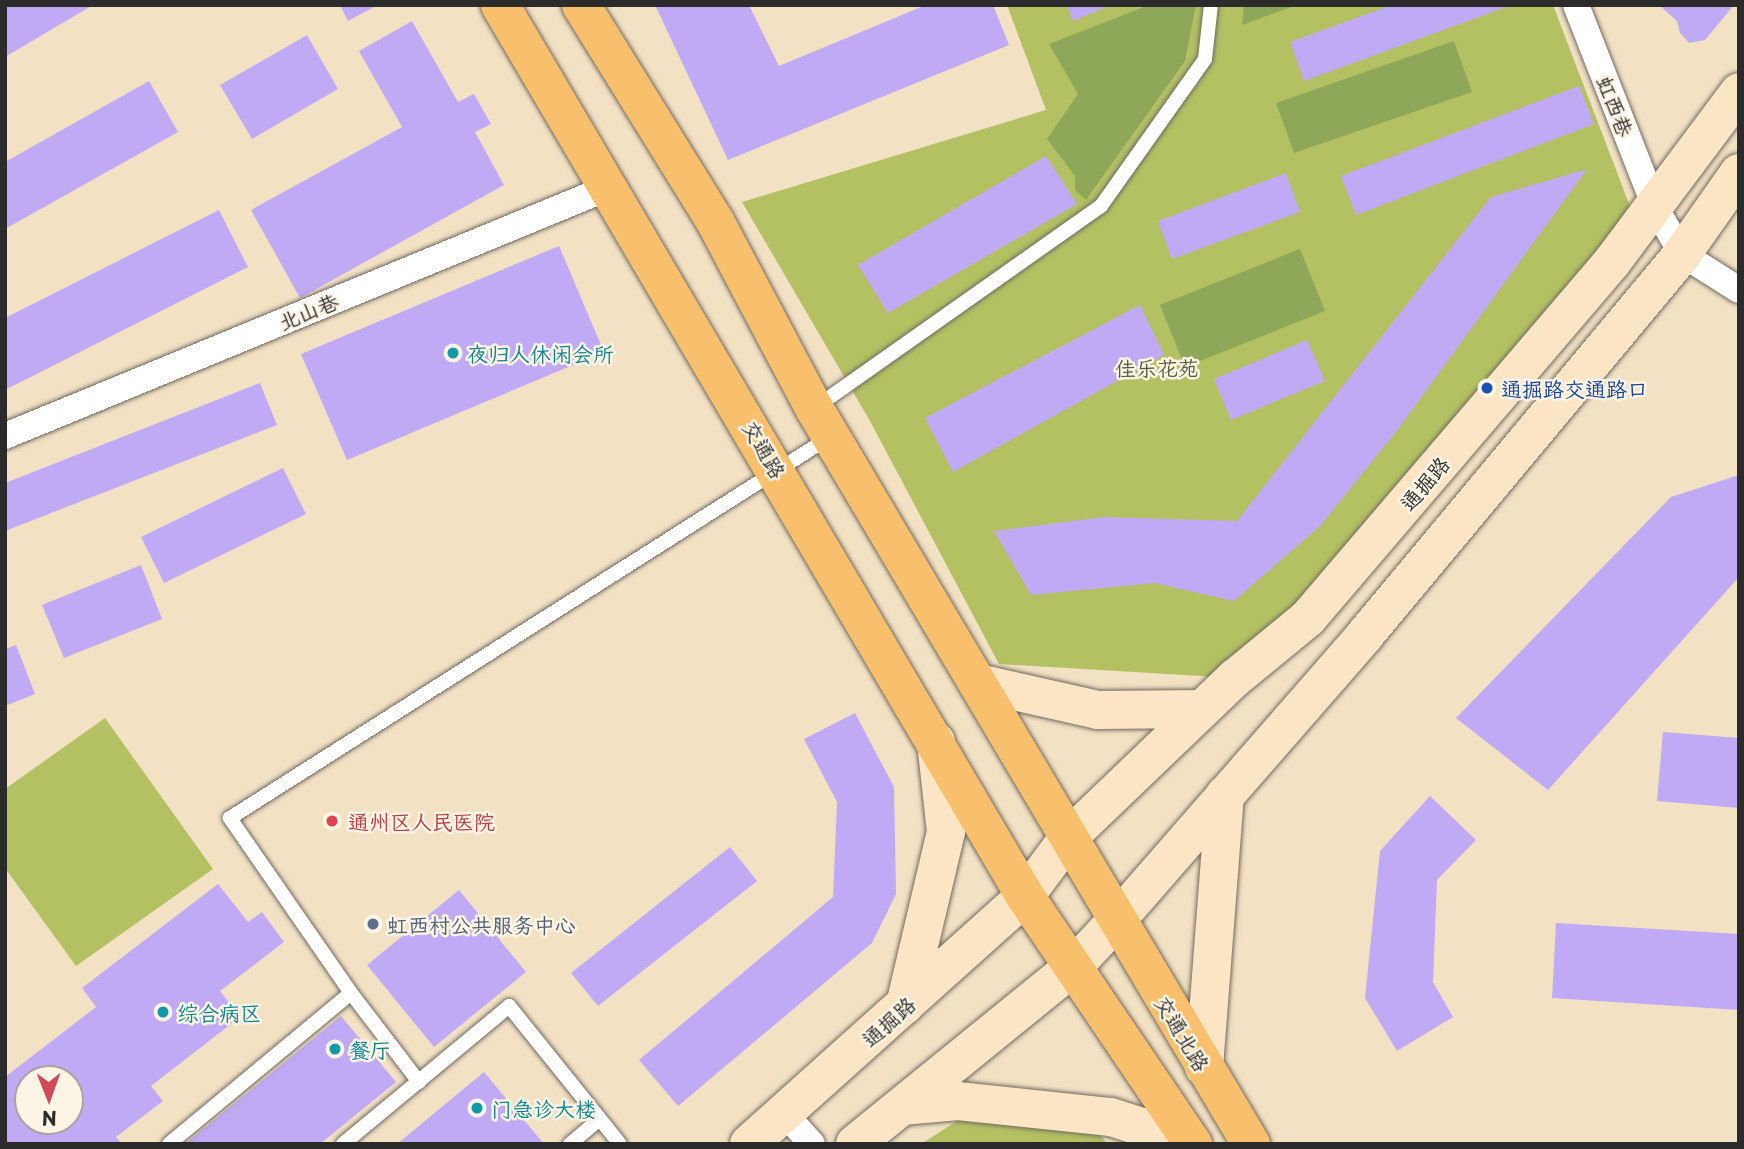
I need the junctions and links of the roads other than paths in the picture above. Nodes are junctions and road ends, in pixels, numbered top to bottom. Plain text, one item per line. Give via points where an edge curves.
1 (500, 5) edge
2 (581, 5) edge
3 (1211, 5) edge
4 (1576, 5) edge
5 (1739, 92) edge
6 (1739, 173) edge
7 (610, 187) junction
8 (1655, 207) junction
9 (1682, 254) junction
10 (1739, 290) edge
11 (822, 422) junction
12 (5, 436) edge
13 (978, 683) junction
14 (1202, 709) junction
15 (936, 742) junction
16 (1225, 795) junction
17 (1069, 837) junction
18 (1025, 896) junction
19 (1115, 922) junction
20 (1074, 966) junction
21 (351, 993) junction
22 (905, 1005) junction
23 (1204, 1067) junction
24 (419, 1082) junction
25 (902, 1106) junction
26 (785, 1114) junction
27 (600, 1119) junction
28 (1193, 1143) edge
29 (169, 1144) edge
30 (343, 1144) edge
31 (570, 1144) edge
32 (620, 1144) edge
33 (749, 1144) edge
34 (812, 1144) edge
35 (855, 1144) edge
36 (1251, 1144) edge

1 - 7 main road, 交通路
2 - 11 main road via 716,223
3 - 11 lane via 1205,60 1101,206
4 - 8 street, 虹西巷
5 - 8 main road, 通掘路
6 - 9 main road
7 - 12 street, 北山巷
7 - 15 main road, 交通路
8 - 9 street, 虹西巷
8 - 14 main road, 通掘路 via 1308,618
9 - 10 street
9 - 16 main road
11 - 13 main road
11 - 21 lane via 230,818
13 - 14 main road via 1098,710
13 - 17 main road
14 - 17 main road, 通掘路
15 - 18 main road, 交通路
15 - 22 main road via 946,832
16 - 19 main road
16 - 23 main road
17 - 18 main road, 通掘路
17 - 19 main road, 交通北路
18 - 20 main road, 交通路
18 - 22 main road, 通掘路
19 - 20 main road
19 - 23 main road, 交通北路
20 - 25 main road
20 - 28 main road
21 - 24 lane
21 - 29 lane
22 - 26 main road, 通掘路
23 - 36 main road, 交通北路
24 - 27 lane via 509,1006
24 - 30 lane
25 - 28 main road via 958,1101 1111,1117
25 - 35 main road
26 - 33 main road, 通掘路
26 - 34 street
27 - 31 lane
27 - 32 lane

